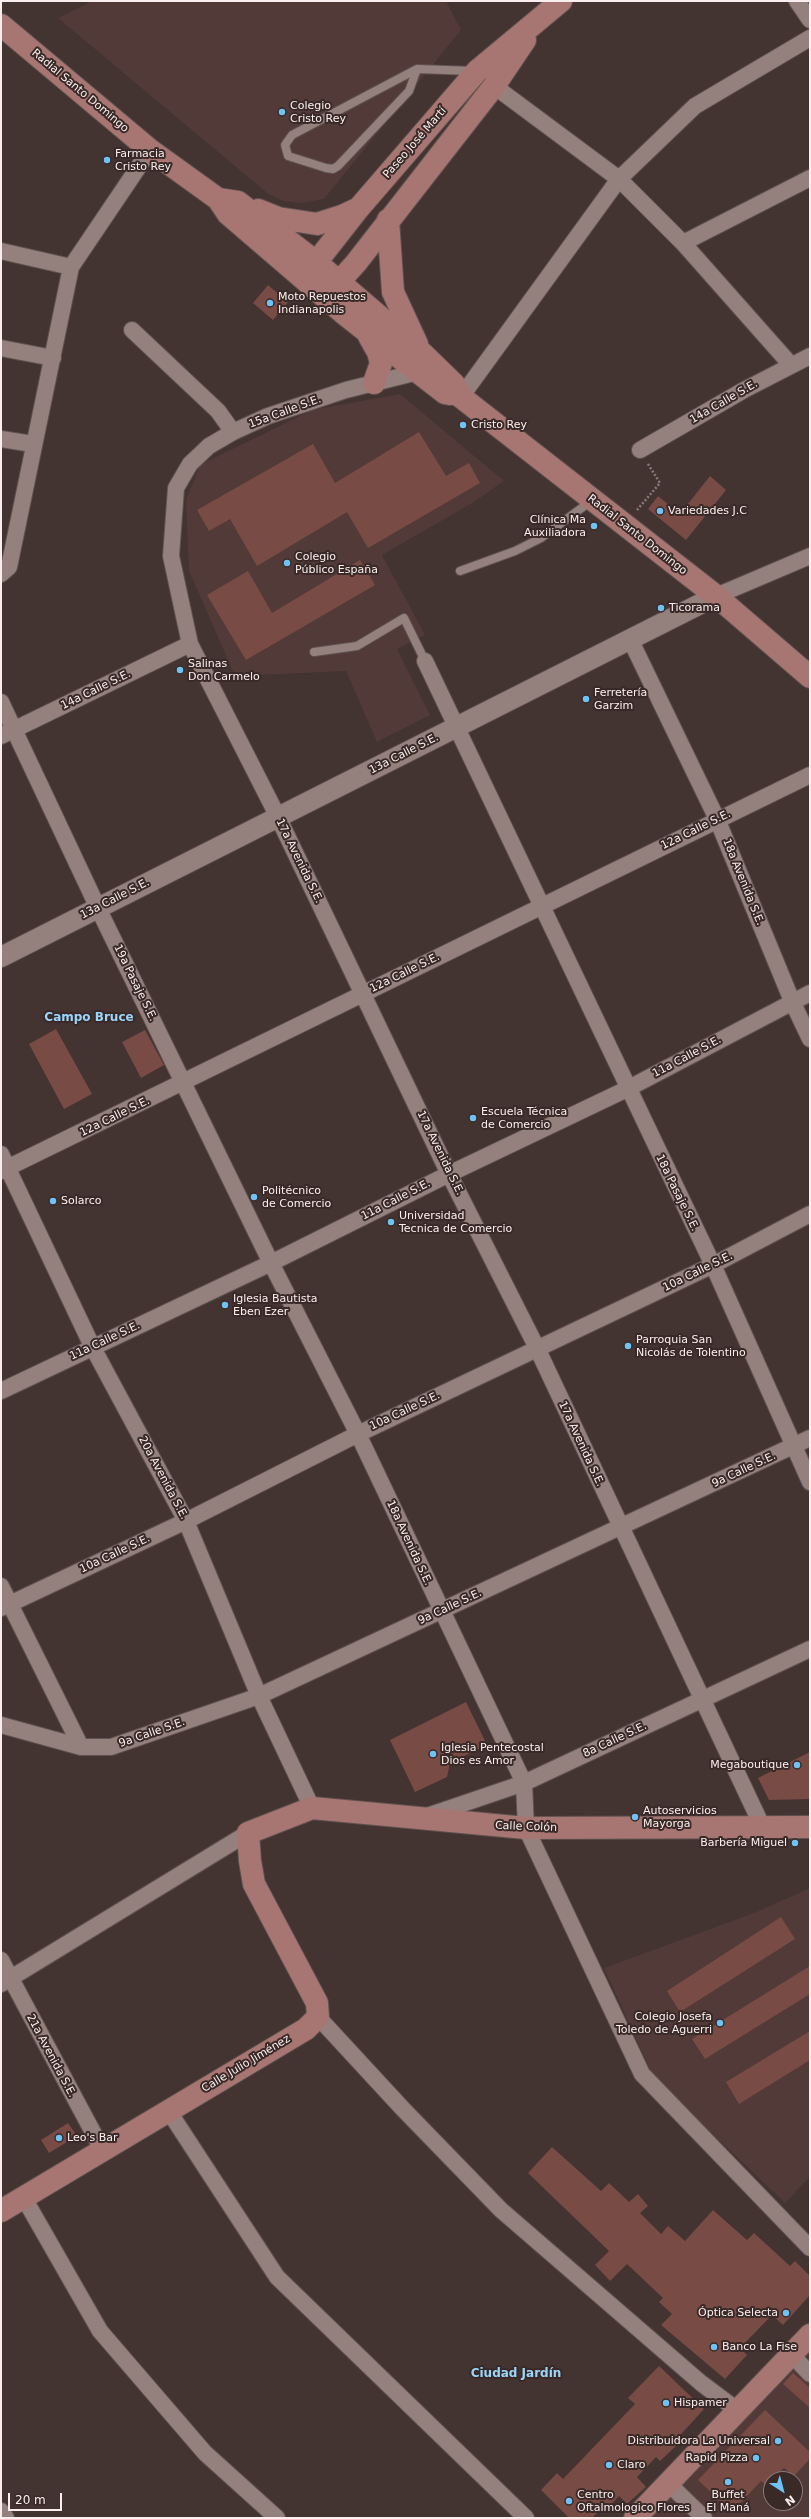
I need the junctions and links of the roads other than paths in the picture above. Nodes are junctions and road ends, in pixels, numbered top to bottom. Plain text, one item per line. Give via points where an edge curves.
1 (797, 1) edge
2 (558, 2) edge
3 (538, 20) junction
4 (810, 20) edge
5 (1, 26) edge
6 (810, 38) edge
7 (417, 69) junction
8 (477, 71) junction
9 (494, 86) junction
10 (150, 150) junction
11 (810, 178) edge
12 (619, 179) junction
13 (228, 200) junction
14 (358, 209) junction
15 (388, 220) junction
16 (683, 243) junction
17 (1, 251) edge
18 (71, 267) junction
19 (310, 270) junction
20 (332, 289) junction
21 (132, 330) dead end
22 (365, 330) junction
23 (1, 348) edge
24 (810, 356) edge
25 (53, 358) junction
26 (420, 362) junction
27 (791, 365) junction
28 (374, 383) junction
29 (461, 397) junction
30 (233, 432) junction
31 (1, 439) edge
32 (32, 444) junction
33 (640, 450) road end
34 (176, 488) joint
35 (592, 500) junction
36 (810, 556) edge
37 (460, 571) dead end
38 (1, 574) edge
39 (716, 596) junction
40 (630, 639) junction
41 (190, 644) junction
42 (314, 652) dead end
43 (425, 661) joint
44 (810, 677) edge
45 (1, 702) edge
46 (458, 727) junction
47 (8, 733) edge
48 (810, 775) edge
49 (278, 817) junction
50 (717, 819) junction
51 (541, 906) junction
52 (98, 908) junction
53 (1, 957) edge
54 (363, 993) junction
55 (810, 993) edge
56 (792, 1001) junction
57 (810, 1039) edge
58 (184, 1084) junction
59 (627, 1089) junction
60 (1, 1154) edge
61 (4, 1170) edge
62 (449, 1174) junction
63 (810, 1214) edge
64 (271, 1263) junction
65 (713, 1265) junction
66 (92, 1346) junction
67 (537, 1348) junction
68 (1, 1391) edge
69 (358, 1434) junction
70 (810, 1438) edge
71 (794, 1446) junction
72 (810, 1482) edge
73 (186, 1521) junction
74 (620, 1527) junction
75 (1, 1586) edge
76 (6, 1606) edge
77 (441, 1611) junction
78 (810, 1649) edge
79 (259, 1696) junction
80 (703, 1699) junction
81 (1, 1725) edge
82 (81, 1747) junction
83 (524, 1783) junction
84 (312, 1808) junction
85 (415, 1819) junction
86 (810, 1827) edge
87 (526, 1828) junction
88 (763, 1828) junction
89 (248, 1833) junction
90 (1, 1960) edge
91 (5, 1981) edge
92 (318, 2017) junction
93 (168, 2110) junction
94 (103, 2151) junction
95 (24, 2198) junction
96 (1, 2211) edge
97 (810, 2248) edge
98 (810, 2335) edge
99 (791, 2354) junction
100 (810, 2374) edge
101 (737, 2410) junction
102 (668, 2484) junction
103 (1, 2511) edge
104 (6, 2518) edge
105 (277, 2518) edge
106 (526, 2518) edge
107 (634, 2518) edge
108 (704, 2518) edge

1 - 4 street
2 - 3 main road, Paseo José Martí
3 - 8 main road, Paseo José Martí
3 - 9 main road, Paseo José Martí
5 - 10 main road, Radial Santo Domingo
6 - 12 street via 694,106
7 - 7 lane via 292,135 285,145 288,156 326,168 333,169 338,166 409,91
7 - 8 lane
8 - 14 main road, Paseo José Martí
9 - 12 street
9 - 15 main road, Paseo José Martí
10 - 13 main road, Radial Santo Domingo
10 - 18 street
11 - 16 street
12 - 16 street
12 - 29 street
13 - 14 main road via 278,218 317,224
13 - 19 main road, Radial Santo Domingo
14 - 19 main road, Paseo José Martí
15 - 20 main road, Paseo José Martí via 356,263
15 - 26 main road via 393,292
16 - 27 street
17 - 18 street
18 - 25 street
19 - 20 main road, Radial Santo Domingo
20 - 22 main road, Radial Santo Domingo
20 - 26 main road, Radial Santo Domingo
21 - 30 street via 218,411
22 - 26 main road, Radial Santo Domingo
22 - 28 main road via 378,352 381,363
23 - 25 street
24 - 27 street, 14a Calle S.E.
25 - 32 street
26 - 28 street, 15a Calle S.E.
26 - 29 main road, Radial Santo Domingo via 454,384
27 - 33 street, 14a Calle S.E.
28 - 30 street, 15a Calle S.E. via 268,416
29 - 35 main road, Radial Santo Domingo
30 - 34 street, 15a Calle S.E. via 209,446 190,464
31 - 32 street
32 - 38 street via 9,568
34 - 41 street, 17a Avenida S.E. via 171,556
35 - 37 lane via 541,538 515,551
35 - 39 main road, Radial Santo Domingo
36 - 39 street, 13a Calle S.E.
39 - 40 street, 13a Calle S.E.
39 - 44 main road, Radial Santo Domingo
40 - 46 street, 13a Calle S.E.
40 - 50 street, 18a Avenida S.E.
41 - 47 street, 14a Calle S.E.
41 - 49 street, 17a Avenida S.E.
42 - 43 lane via 357,646 404,618
43 - 46 street
45 - 47 street, 19a Pasaje S.E.
46 - 49 street, 13a Calle S.E.
46 - 51 street
47 - 52 street, 19a Pasaje S.E.
48 - 50 street, 12a Calle S.E.
49 - 52 street, 13a Calle S.E.
49 - 54 street, 17a Avenida S.E.
50 - 51 street, 12a Calle S.E.
50 - 56 street, 18a Avenida S.E.
51 - 54 street, 12a Calle S.E.
51 - 59 street, 18a Pasaje S.E.
52 - 53 street, 13a Calle S.E.
52 - 58 street, 19a Pasaje S.E.
54 - 58 street, 12a Calle S.E.
54 - 62 street, 17a Avenida S.E.
55 - 56 street, 11a Calle S.E.
56 - 57 street, 18a Avenida S.E.
56 - 59 street, 11a Calle S.E.
58 - 61 street, 12a Calle S.E.
58 - 64 street, 19a Pasaje S.E.
59 - 62 street, 11a Calle S.E.
59 - 65 street, 18a Pasaje S.E.
60 - 61 street, 20a Avenida S.E.
61 - 66 street, 20a Avenida S.E.
62 - 64 street, 11a Calle S.E.
62 - 67 street, 17a Avenida S.E.
63 - 65 street, 10a Calle S.E.
64 - 66 street, 11a Calle S.E.
64 - 69 street, 18a Avenida S.E.
65 - 67 street, 10a Calle S.E.
65 - 71 street, 18a Pasaje S.E.
66 - 68 street, 11a Calle S.E.
66 - 73 street, 20a Avenida S.E.
67 - 69 street, 10a Calle S.E.
67 - 74 street, 17a Avenida S.E.
69 - 73 street, 10a Calle S.E.
69 - 77 street, 18a Avenida S.E.
70 - 71 street, 9a Calle S.E.
71 - 72 street, 18a Pasaje S.E.
71 - 74 street, 9a Calle S.E.
73 - 76 street, 10a Calle S.E.
73 - 79 street, 20a Avenida S.E.
74 - 77 street, 9a Calle S.E.
74 - 80 street, 17a Avenida S.E.
75 - 76 street
76 - 82 street
77 - 79 street, 9a Calle S.E.
77 - 83 street, 18a Avenida S.E.
78 - 80 street, 8a Calle S.E.
79 - 82 street, 9a Calle S.E. via 111,1747
79 - 84 street, 20a Avenida S.E.
80 - 83 street, 8a Calle S.E.
80 - 88 street, 17a Avenida S.E.
81 - 82 street, 9a Calle S.E.
83 - 85 street, 8a Calle S.E.
83 - 87 street, 18a Avenida S.E.
84 - 85 main road, Calle Colón
84 - 89 main road, Calle Colón
85 - 87 main road, Calle Colón
86 - 88 main road, Calle Colón
87 - 88 main road, Calle Colón
87 - 97 street via 642,2074
89 - 91 street
89 - 92 main road via 254,1884 317,2003
90 - 91 street, 21a Avenida S.E.
91 - 94 street, 21a Avenida S.E.
92 - 93 main road, Calle Julio Jiménez via 306,2029
92 - 101 street via 501,2210 701,2383
93 - 94 main road, Calle Julio Jiménez
93 - 106 street via 277,2277
94 - 95 main road, Calle Julio Jiménez
95 - 96 main road, Calle Julio Jiménez
95 - 105 street via 100,2330 205,2453
98 - 99 main road
99 - 100 street
99 - 101 main road
101 - 102 main road
102 - 107 main road
102 - 108 street
103 - 104 street

